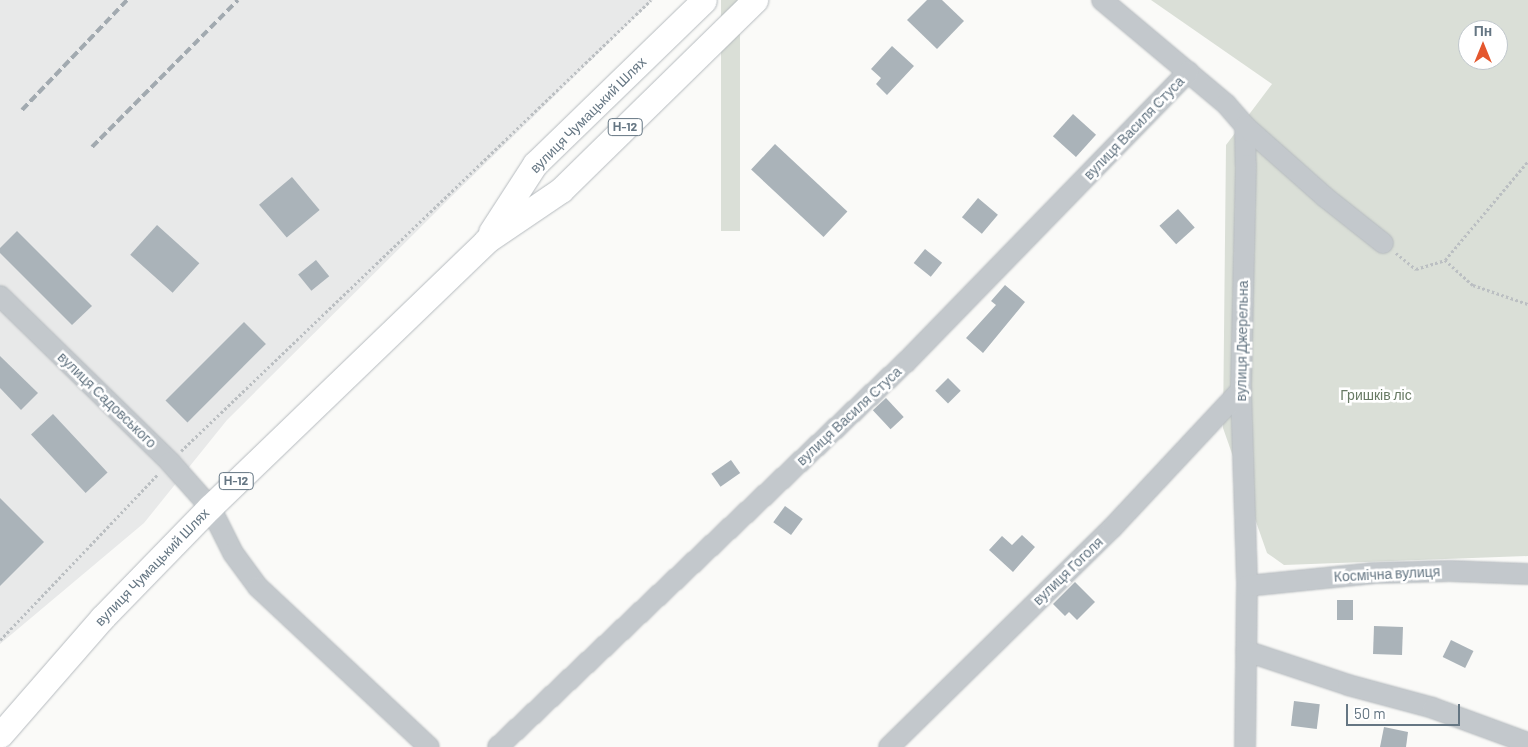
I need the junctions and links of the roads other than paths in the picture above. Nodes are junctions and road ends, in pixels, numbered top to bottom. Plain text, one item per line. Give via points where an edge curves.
1 (704, 0) edge
2 (755, 0) edge
3 (1102, 0) edge
4 (1188, 72) junction
5 (1245, 126) junction
6 (486, 241) junction
7 (1383, 243) road end
8 (0, 296) edge
9 (1241, 390) junction
10 (210, 507) junction
11 (1528, 574) edge
12 (1247, 586) junction
13 (1246, 651) junction
14 (0, 735) edge
15 (1528, 743) edge
16 (429, 747) edge
17 (498, 747) edge
18 (888, 747) edge
19 (1245, 747) edge

1 - 6 main road, вулиця Чумацький Шлях / Н-12 via 535,164
2 - 6 main road, вулиця Чумацький Шлях / Н-12 via 561,190
3 - 4 street
4 - 5 street via 1226,104
4 - 17 street, вулиця Василя Стуса via 906,362
5 - 7 street
5 - 9 street, вулиця Джерельна
6 - 10 main road, вулиця Чумацький Шлях / Н-12
8 - 10 street, вулиця Садовського via 170,462
9 - 12 street, вулиця Джерельна
9 - 18 street, вулиця Гоголя via 1112,528
10 - 14 main road, вулиця Чумацький Шлях / Н-12 via 102,618
10 - 16 street, вулиця Садовського via 233,553 258,587
11 - 12 street, Космічна вулиця via 1374,573
12 - 13 street, вулиця Джерельна
13 - 15 street via 1348,685 1433,708
13 - 19 street, вулиця Джерельна

